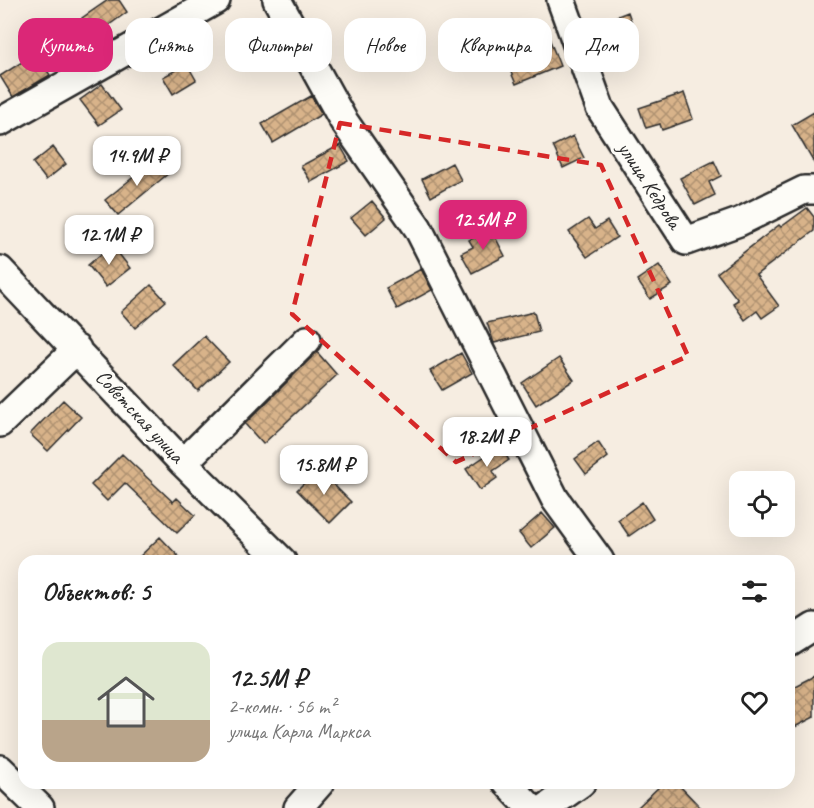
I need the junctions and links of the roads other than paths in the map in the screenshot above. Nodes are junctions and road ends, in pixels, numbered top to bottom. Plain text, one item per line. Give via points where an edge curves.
1 (216, 0) edge
2 (277, 0) edge
3 (561, 0) edge
4 (0, 122) edge
5 (814, 190) edge
6 (0, 270) edge
7 (307, 340) dead end
8 (77, 349) junction
9 (0, 423) edge
10 (183, 463) junction
11 (276, 555) edge
12 (596, 555) edge
13 (814, 627) edge
14 (795, 639) edge
15 (0, 769) edge
16 (18, 783) edge
17 (315, 789) edge
18 (513, 789) edge
19 (573, 789) edge
20 (298, 808) edge
21 (531, 808) edge
22 (546, 808) edge

1 - 4 street
2 - 12 street via 343,120 418,228 555,499
3 - 5 street, улица Кедрова via 600,108 686,242 739,222 804,190
6 - 8 street, Советская улица
7 - 10 street
8 - 9 street
8 - 10 street, Советская улица
10 - 11 street, Советская улица
13 - 14 street
15 - 16 street
17 - 20 street
18 - 21 street
19 - 22 street

